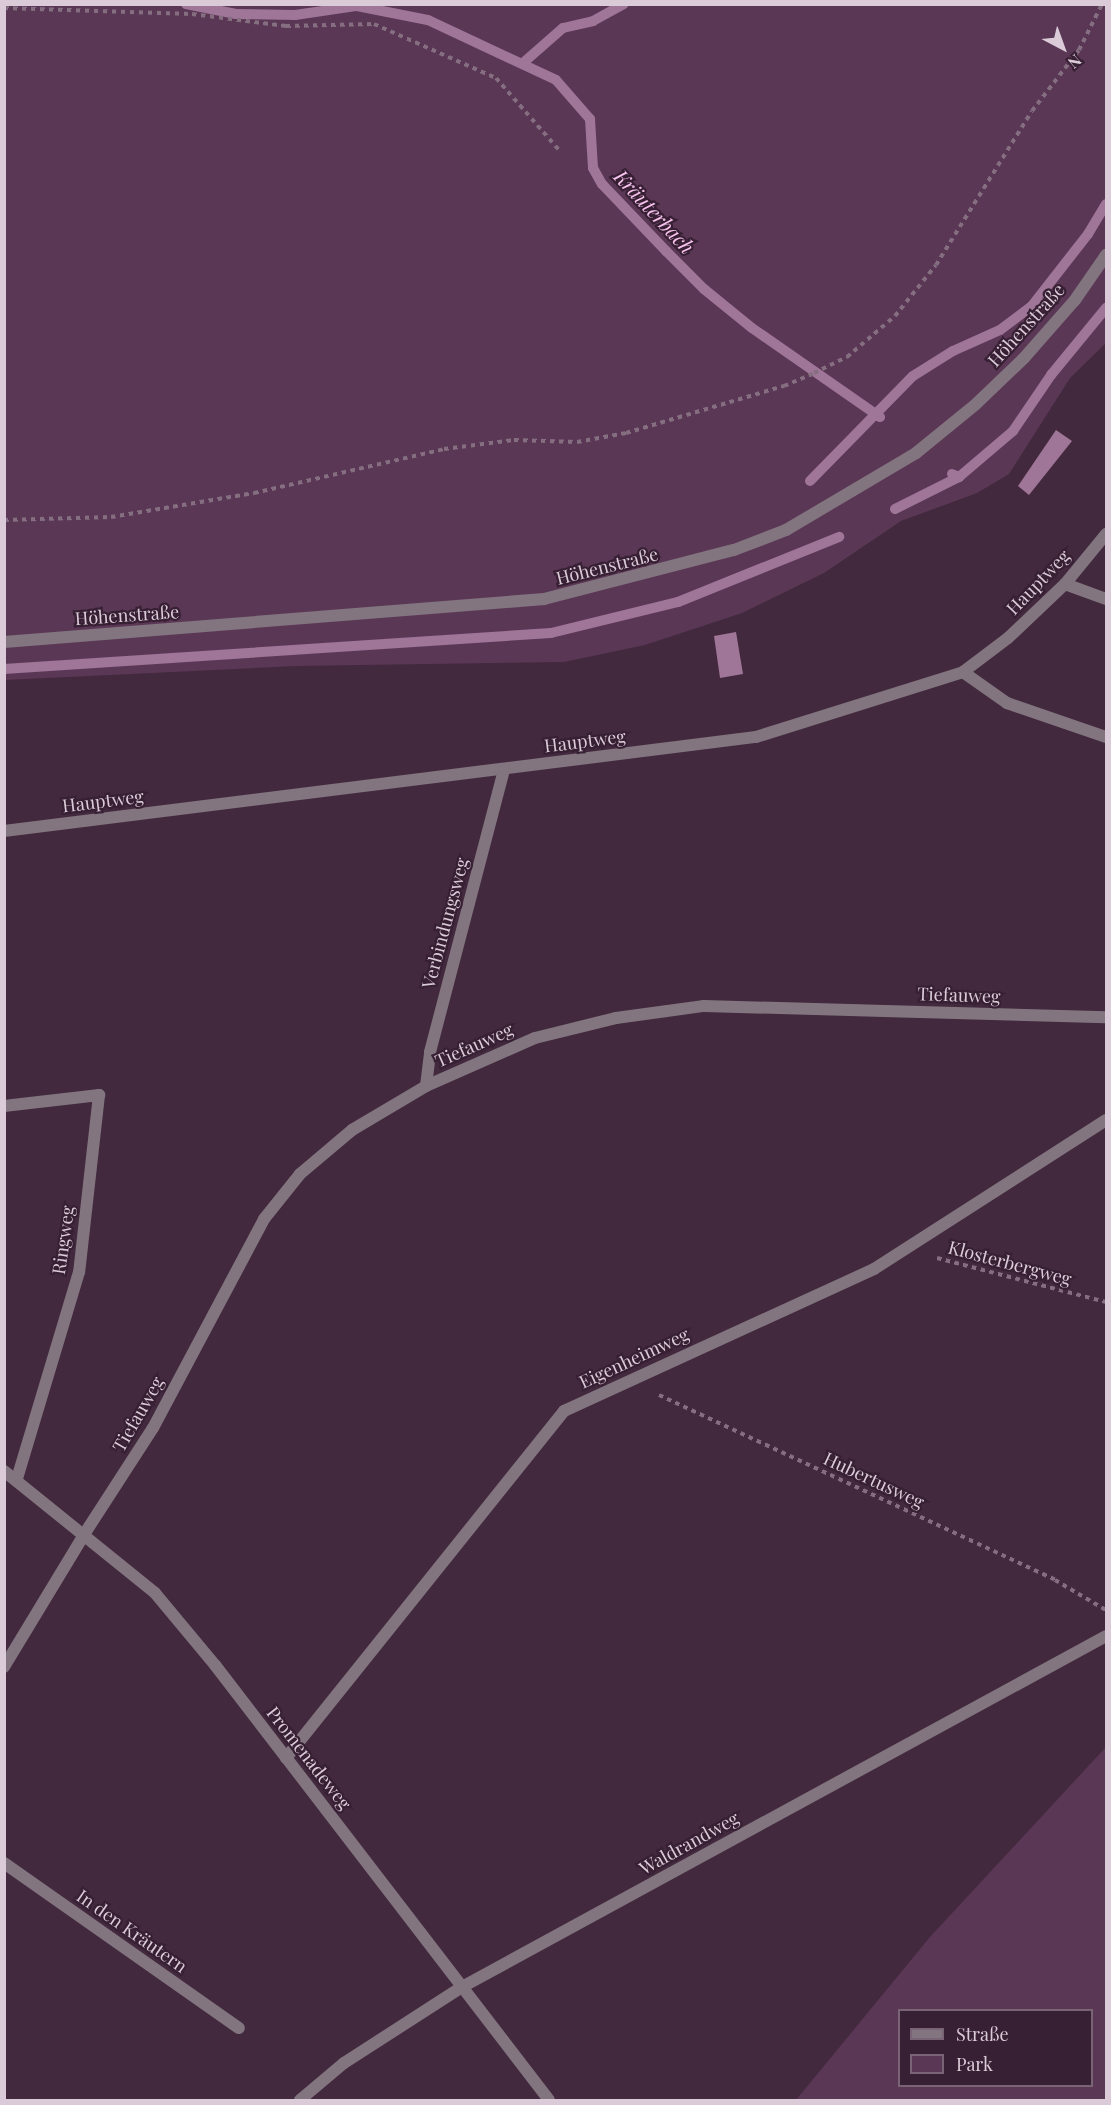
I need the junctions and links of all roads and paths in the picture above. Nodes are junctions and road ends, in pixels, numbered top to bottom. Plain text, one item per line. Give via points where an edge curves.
1 (1102, 4) edge
2 (4, 8) edge
3 (560, 151) dead end
4 (1107, 255) edge
5 (4, 520) edge
6 (1107, 534) edge
7 (1065, 584) junction
8 (1107, 598) edge
9 (4, 642) edge
10 (963, 672) junction
11 (1107, 737) edge
12 (504, 770) junction
13 (4, 831) edge
14 (1107, 1017) edge
15 (426, 1086) junction
16 (4, 1107) edge
17 (1107, 1120) edge
18 (907, 1250) junction
19 (1107, 1302) edge
20 (626, 1380) junction
21 (4, 1471) edge
22 (17, 1479) junction
23 (85, 1533) junction
24 (1107, 1611) edge
25 (1107, 1636) edge
26 (4, 1667) edge
27 (286, 1758) junction
28 (4, 1863) edge
29 (462, 1987) junction
30 (239, 2028) dead end
31 (300, 2100) edge
32 (549, 2100) edge

1 - 5 path via 1079,50 1032,111 929,273 895,316 847,357 814,373 784,386 626,433 577,442 514,440 444,449 254,493 111,517
2 - 3 path via 192,14 286,26 374,24 496,78
4 - 9 street, Höhenstraße via 1075,300 1024,358 916,453 786,530 734,550 544,599
6 - 7 street, Hauptweg
7 - 8 street
7 - 10 street, Hauptweg via 1008,638
10 - 11 street via 1007,703
10 - 12 street, Hauptweg via 756,737
12 - 13 street, Hauptweg
12 - 15 street, Verbindungsweg via 430,1052
14 - 15 street, Tiefauweg via 704,1006 616,1018 535,1038
15 - 23 street, Tiefauweg via 352,1130 300,1174 264,1219 153,1428
16 - 22 street, Ringweg via 99,1095 79,1272
17 - 18 street, Eigenheimweg
18 - 19 path, Klosterbergweg
18 - 20 street, Eigenheimweg via 874,1269
20 - 24 path, Hubertusweg via 1055,1580
20 - 27 street, Eigenheimweg via 564,1411
21 - 22 street, Promenadeweg
22 - 23 street, Promenadeweg
23 - 26 street, Tiefauweg
23 - 27 street, Promenadeweg via 155,1593
25 - 29 street, Waldrandweg
27 - 29 street, Promenadeweg
28 - 30 street, In den Kräutern
29 - 31 street, Waldrandweg via 344,2062
29 - 32 street, Promenadeweg

